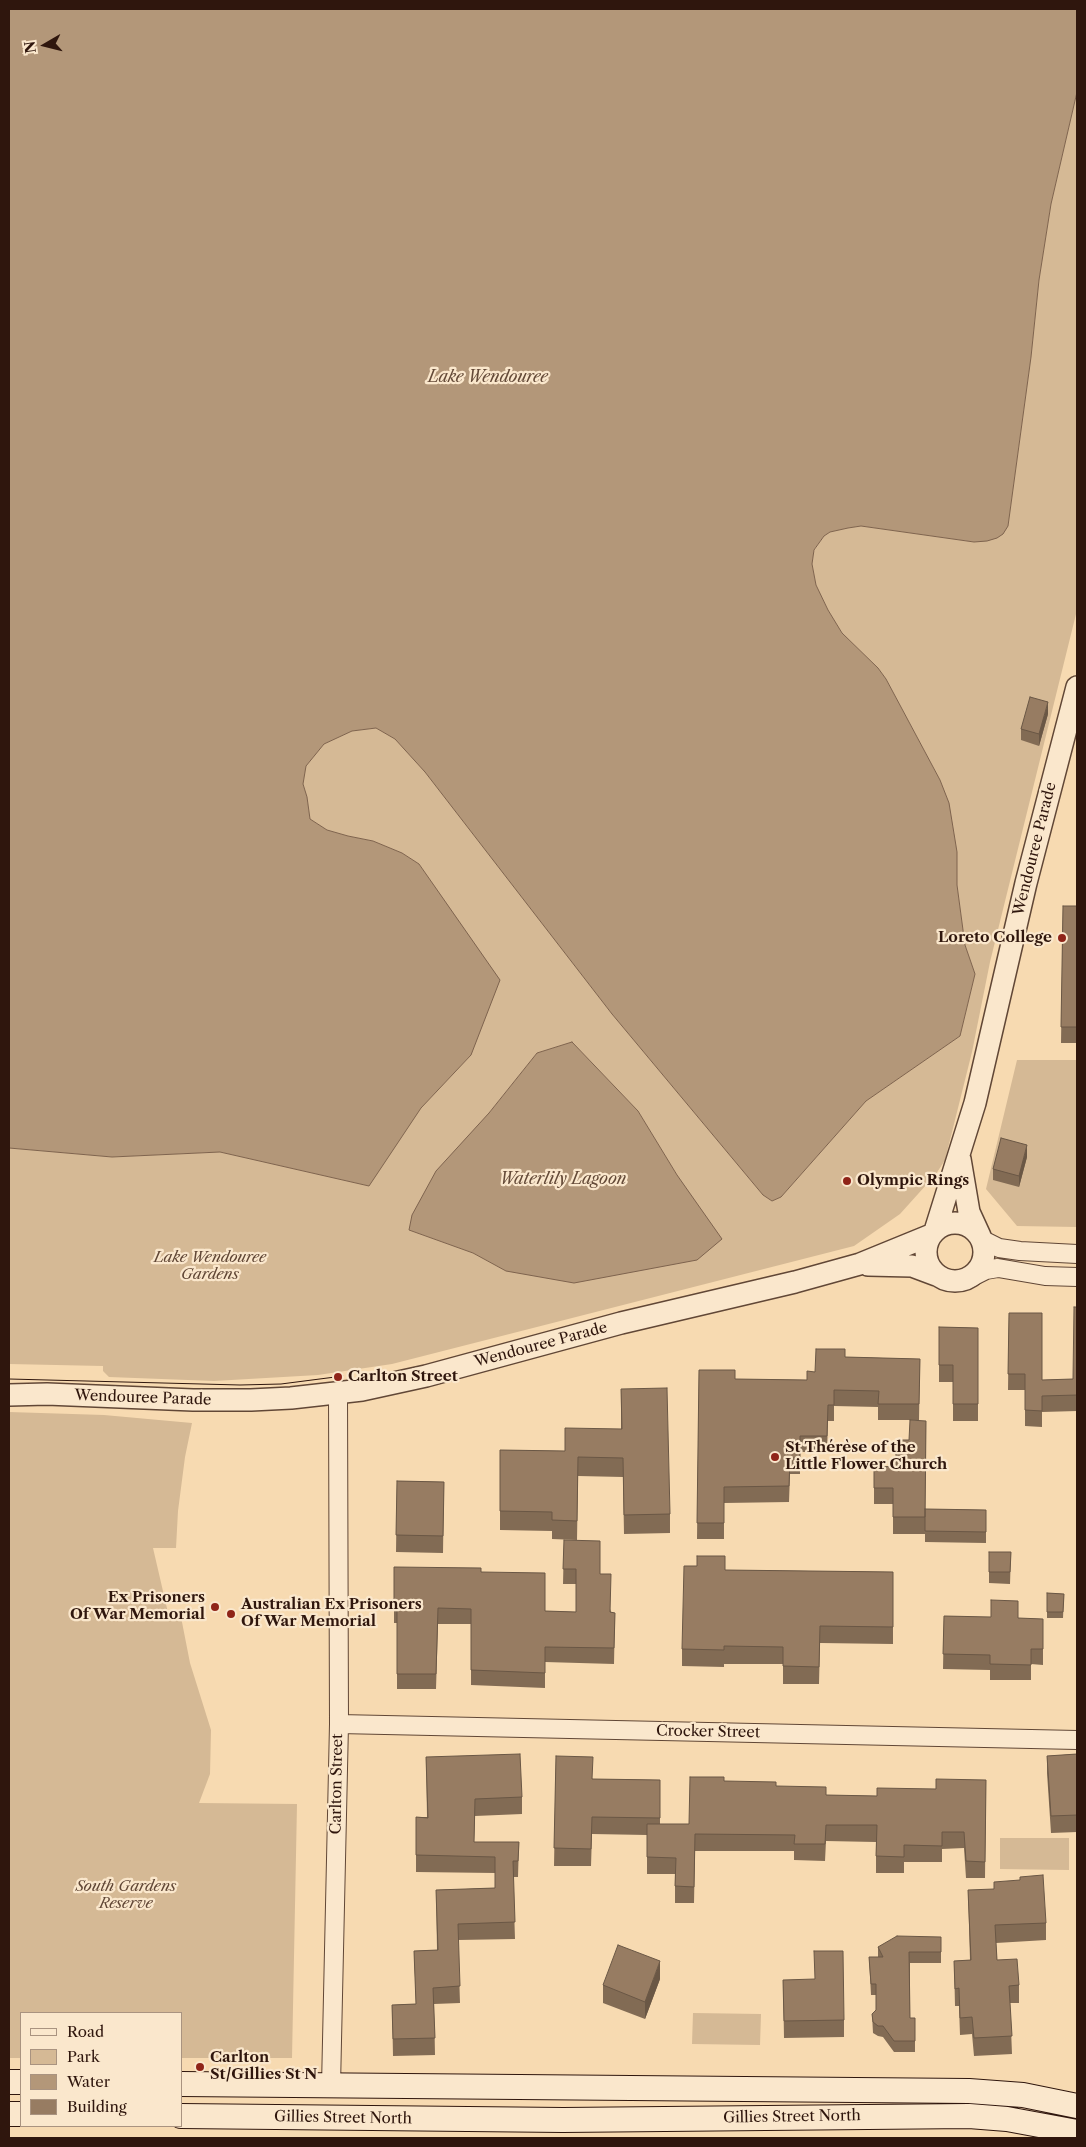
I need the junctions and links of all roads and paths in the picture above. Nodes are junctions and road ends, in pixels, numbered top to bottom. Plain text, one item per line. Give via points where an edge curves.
1 (1077, 687) edge
2 (959, 1156) junction
3 (933, 1233) junction
4 (980, 1238) junction
5 (1077, 1254) edge
6 (860, 1264) junction
7 (936, 1275) junction
8 (1077, 1277) edge
9 (968, 1279) junction
10 (338, 1393) junction
11 (9, 1395) edge
12 (338, 1724) junction
13 (1077, 1740) edge
14 (182, 2084) edge
15 (331, 2086) junction
16 (506, 2088) junction
17 (1077, 2106) edge
18 (182, 2116) edge
19 (1007, 2119) junction
20 (505, 2120) junction
21 (1077, 2132) edge
22 (1030, 2138) edge

1 - 2 street, Wendouree Parade via 975,1103
2 - 3 street, Wendouree Parade
2 - 4 street, Wendouree Parade via 969,1212
3 - 4 street via 955,1223 969,1226
3 - 6 street, Wendouree Parade
3 - 7 street via 926,1256
4 - 5 street via 995,1247
4 - 9 street via 983,1262
6 - 7 street, Wendouree Parade via 912,1266
6 - 10 street, Wendouree Parade via 426,1376
7 - 9 street via 951,1282
8 - 9 street via 1045,1276 998,1268
10 - 11 street, Wendouree Parade via 193,1400
10 - 12 street, Carlton Street
12 - 13 street, Crocker Street
12 - 15 street, Carlton Street
14 - 15 main road, Gillies Street North
15 - 16 main road, Gillies Street North
16 - 17 main road, Gillies Street North via 969,2091 1023,2095
16 - 20 main road
18 - 20 main road, Gillies Street North
19 - 20 main road, Gillies Street North via 918,2115
19 - 21 main road, Gillies Street North
19 - 22 main road

